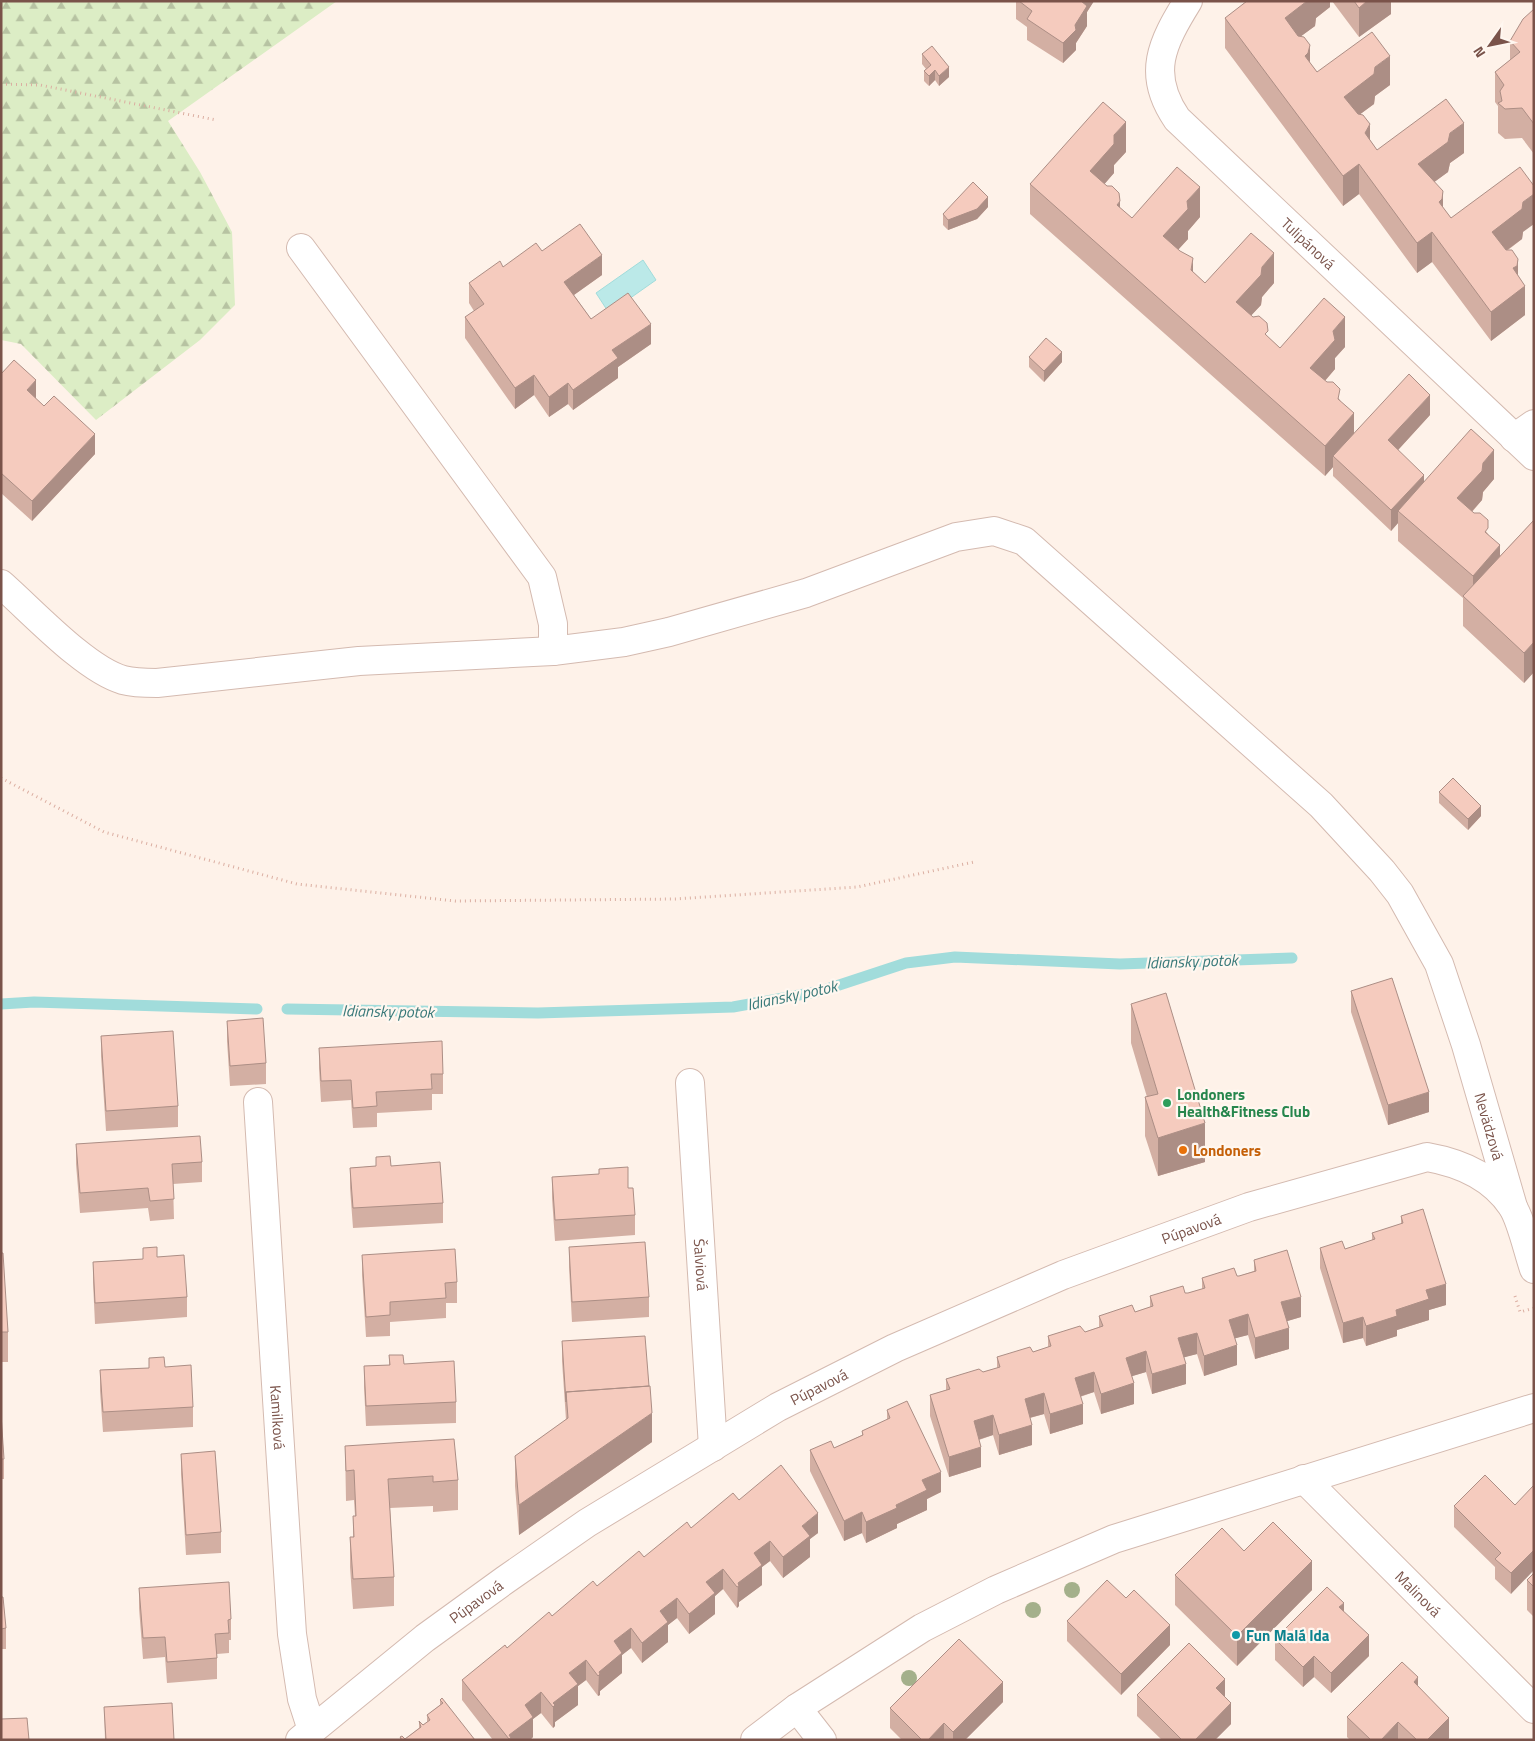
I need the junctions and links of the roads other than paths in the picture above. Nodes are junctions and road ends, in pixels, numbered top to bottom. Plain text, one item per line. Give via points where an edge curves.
1 (1188, 1) edge
2 (301, 248) dead end
3 (1527, 439) edge
4 (1, 584) edge
5 (553, 651) junction
6 (690, 1083) dead end
7 (258, 1102) dead end
8 (1404, 1162) joint
9 (1513, 1207) junction
10 (1534, 1269) edge
11 (1534, 1408) edge
12 (713, 1447) junction
13 (1304, 1479) junction
14 (798, 1708) junction
15 (1534, 1709) edge
16 (306, 1735) edge
17 (755, 1740) edge
18 (822, 1740) edge

1 - 3 street, Tulipánová via 1162,52 1158,69 1165,103 1177,119
2 - 5 street via 542,577 553,624
4 - 5 street, Nevädzová via 90,664 122,680 139,683 158,684 359,661
5 - 9 street, Nevädzová via 624,642 806,593 956,537 994,531 1024,541 1321,805 1400,894 1438,964 1466,1045
6 - 12 street, Šalviová
7 - 16 street, Kamilková via 292,1634
8 - 9 street, Nevädzová via 1427,1157 1465,1166 1496,1187
8 - 12 street, Púpavová via 1249,1207 1063,1275 894,1348 778,1407
9 - 10 street, Nevädzová
11 - 13 street
12 - 16 street, Púpavová via 587,1523 505,1580 425,1638
13 - 14 street via 1114,1539 996,1590 922,1628
13 - 15 street, Malinová
14 - 17 street
14 - 18 street

